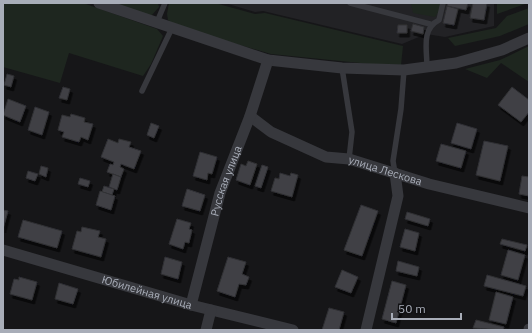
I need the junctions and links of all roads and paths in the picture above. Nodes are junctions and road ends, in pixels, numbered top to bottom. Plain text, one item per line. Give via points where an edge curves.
1 (99, 3) edge
2 (166, 3) edge
3 (350, 3) edge
4 (443, 3) edge
5 (158, 22) junction
6 (430, 24) junction
7 (172, 28) junction
8 (529, 38) edge
9 (268, 60) junction
10 (342, 68) junction
11 (427, 68) junction
12 (404, 70) junction
13 (142, 91) dead end
14 (250, 116) junction
15 (349, 159) junction
16 (395, 173) junction
17 (529, 208) edge
18 (3, 250) edge
19 (191, 305) junction
20 (211, 310) junction
21 (206, 330) edge
22 (293, 330) edge
23 (366, 330) edge

1 - 5 street
2 - 5 lane
3 - 6 lane
4 - 6 lane via 439,20
5 - 7 street
6 - 11 lane via 426,34
7 - 9 street
7 - 13 lane
8 - 11 street via 502,50
9 - 10 street
9 - 14 street, Русская улица
10 - 12 street
10 - 15 lane via 352,132
11 - 12 street
12 - 16 lane via 393,161
14 - 15 street, улица Лескова via 270,132 309,151 326,157
14 - 19 street, Русская улица via 220,192
15 - 16 street, улица Лескова
16 - 17 street, улица Лескова via 429,184
16 - 23 street via 398,196
18 - 19 street, Юбилейная улица
19 - 20 street, Юбилейная улица
20 - 21 street
20 - 22 street, Юбилейная улица

